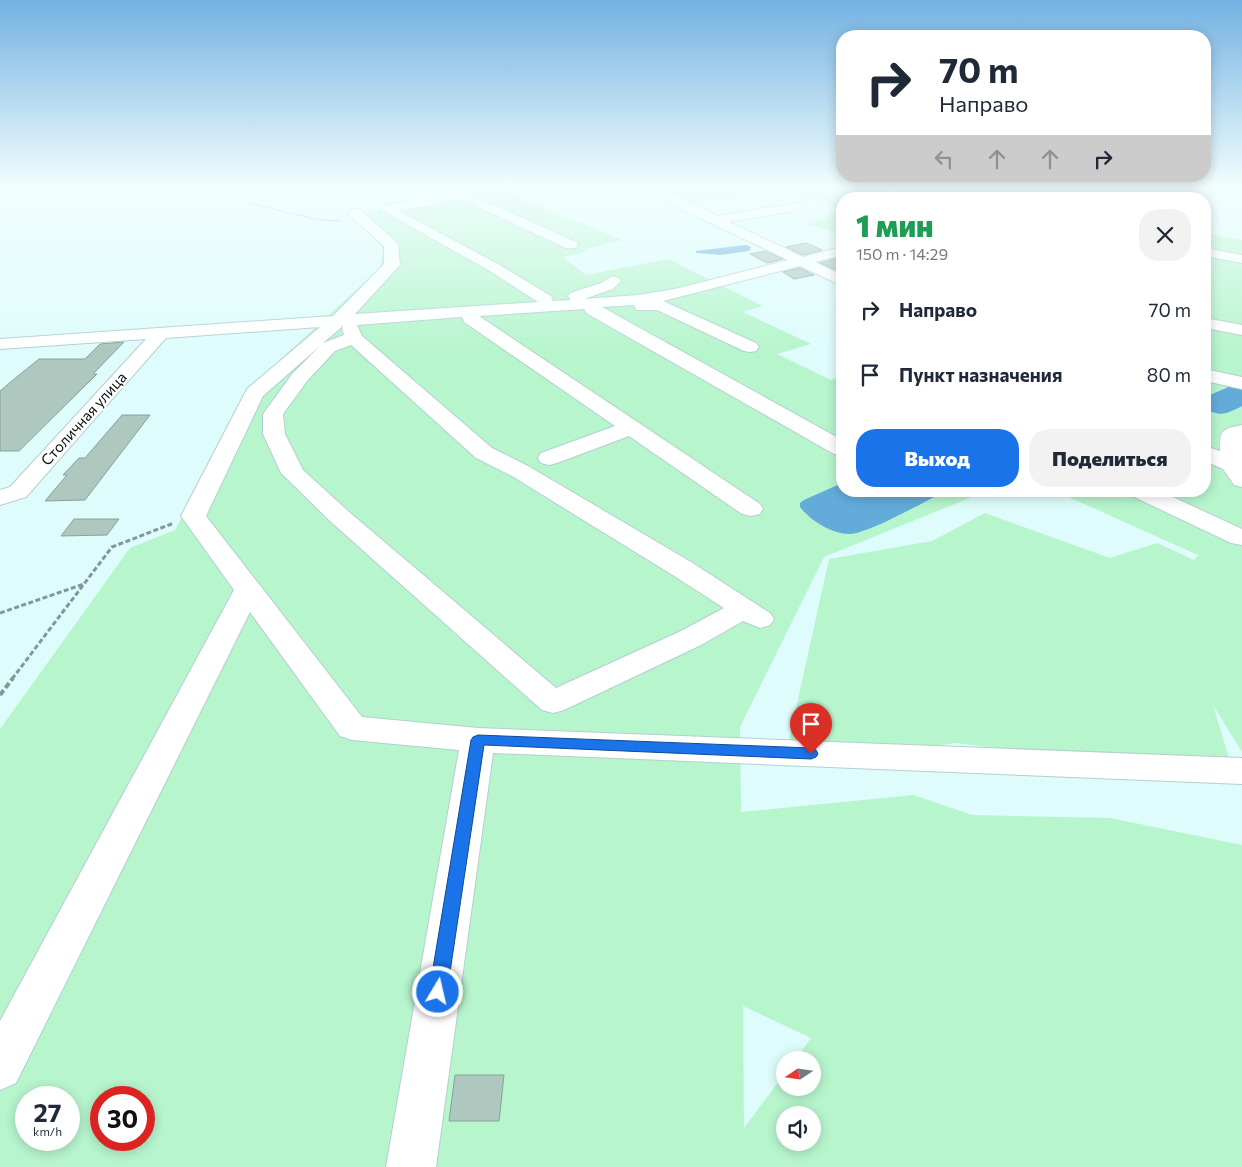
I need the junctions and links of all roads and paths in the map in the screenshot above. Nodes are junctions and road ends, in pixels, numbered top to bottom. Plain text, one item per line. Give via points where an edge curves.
1 (388, 241) edge
2 (446, 241) edge
3 (561, 241) edge
4 (757, 241) edge
5 (571, 246) dead end
6 (836, 253) edge
7 (1211, 253) edge
8 (1242, 259) edge
9 (799, 262) junction
10 (836, 278) edge
11 (613, 281) dead end
12 (545, 299) junction
13 (592, 309) junction
14 (470, 318) junction
15 (1211, 324) edge
16 (344, 325) junction
17 (1242, 330) edge
18 (162, 332) junction
19 (1, 346) edge
20 (750, 347) dead end
21 (1211, 376) edge
22 (1242, 382) edge
23 (630, 428) junction
24 (1238, 436) edge
25 (836, 446) edge
26 (1211, 456) edge
27 (549, 458) dead end
28 (1237, 472) edge
29 (1152, 497) edge
30 (0, 498) edge
31 (751, 509) dead end
32 (192, 516) junction
33 (1241, 542) edge
34 (84, 583) junction
35 (248, 589) junction
36 (0, 613) edge
37 (0, 695) edge
38 (478, 740) junction
39 (1242, 771) edge
40 (0, 1067) edge
41 (411, 1167) edge

1 - 16 street via 392,265
2 - 12 street
3 - 5 street
4 - 9 street
6 - 9 street
7 - 8 street
9 - 10 street
9 - 16 street via 675,294 638,300
11 - 12 street via 582,295
12 - 16 street via 424,309
13 - 14 street
13 - 20 street via 659,305
13 - 25 street
14 - 16 street
14 - 23 street
15 - 17 street
16 - 16 street via 273,414 274,434 293,473 553,702 691,638 751,615 681,568 520,471 484,454
16 - 18 street
16 - 32 street via 254,393
18 - 19 street
18 - 30 street, Столичная улица via 18,492
21 - 22 street
23 - 27 street
23 - 31 street
24 - 28 street
26 - 28 street
29 - 33 street
32 - 34 path via 112,547
32 - 35 street
34 - 36 path
34 - 37 path
35 - 38 street via 352,728
35 - 40 street
38 - 39 street
38 - 41 street

